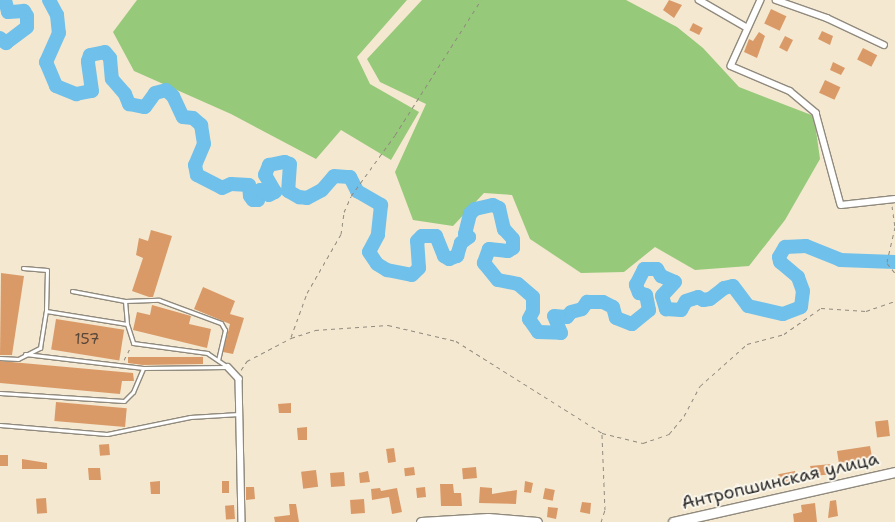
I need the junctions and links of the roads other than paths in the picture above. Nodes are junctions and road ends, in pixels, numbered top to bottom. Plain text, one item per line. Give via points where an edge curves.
1 (699, 0) edge
2 (761, 0) edge
3 (776, 0) edge
4 (746, 27) junction
5 (884, 45) dead end
6 (893, 199) edge
7 (23, 268) dead end
8 (72, 291) dead end
9 (125, 302) junction
10 (46, 311) junction
11 (127, 324) junction
12 (25, 354) junction
13 (0, 358) edge
14 (218, 360) junction
15 (228, 367) junction
16 (143, 368) junction
17 (0, 393) edge
18 (240, 414) junction
19 (0, 425) edge
20 (895, 472) edge
21 (242, 522) edge
22 (421, 522) edge
23 (537, 522) edge
24 (673, 522) edge

1 - 4 street
2 - 4 street
3 - 5 street via 827,18
4 - 6 street via 730,66 790,91 816,113 841,205
7 - 10 lane via 47,270
8 - 9 lane
9 - 11 lane
9 - 14 lane via 158,300 221,322 225,330
10 - 11 lane
10 - 12 lane via 40,348
11 - 14 lane via 133,343 208,354
12 - 13 lane via 18,359
12 - 16 lane
14 - 15 lane
15 - 16 lane
15 - 18 street via 239,379
16 - 17 lane via 133,392 124,402
18 - 19 lane via 190,417 107,434
18 - 21 street
20 - 24 street, Антропшинская улица
22 - 23 street via 488,518

